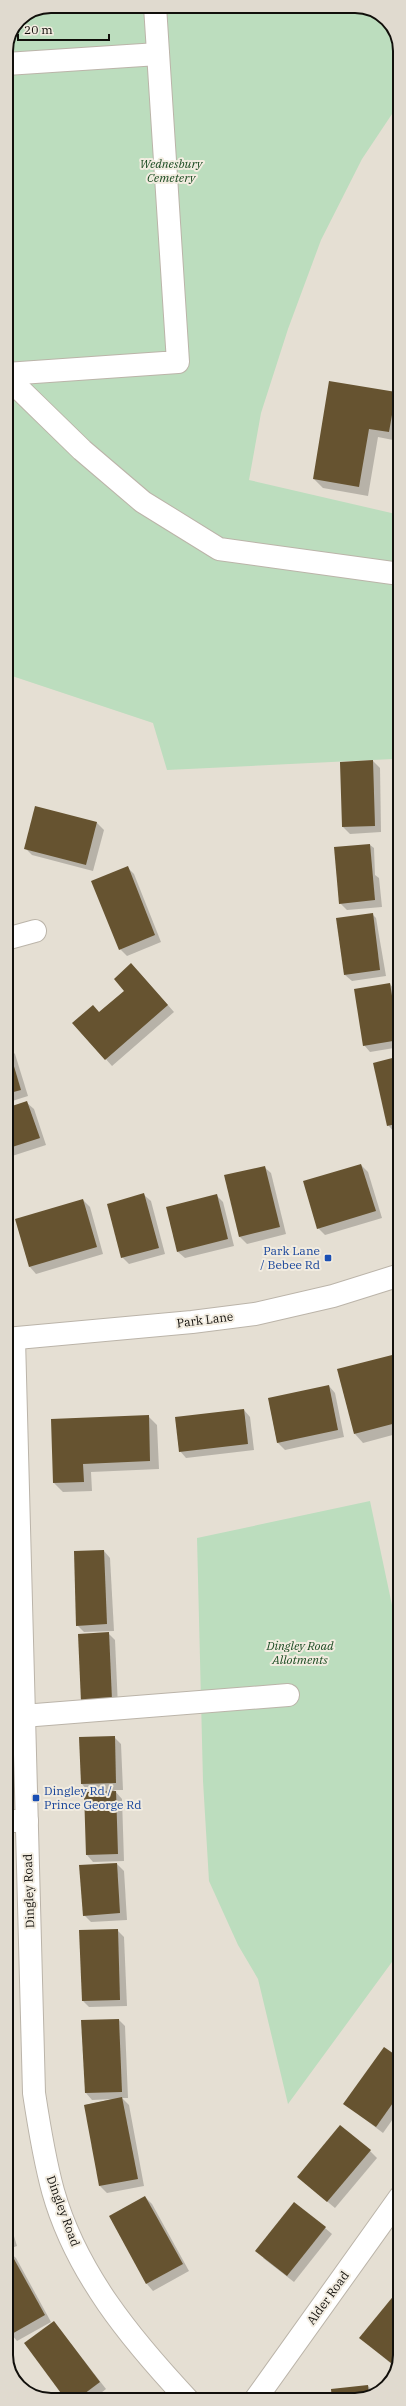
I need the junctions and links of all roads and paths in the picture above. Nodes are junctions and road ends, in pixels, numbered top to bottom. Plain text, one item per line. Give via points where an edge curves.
1 (155, 13) edge
2 (158, 54) junction
3 (13, 64) edge
4 (13, 374) edge
5 (13, 382) edge
6 (393, 573) edge
7 (35, 931) dead end
8 (13, 937) edge
9 (393, 1277) edge
10 (13, 1339) edge
11 (13, 1426) edge
12 (288, 1695) dead end
13 (23, 1716) junction
14 (17, 1821) edge
15 (393, 2207) edge
16 (181, 2393) edge
17 (260, 2393) edge

1 - 2 street
2 - 3 street
2 - 4 street via 178,362
5 - 6 street via 82,450 143,502 220,549
7 - 8 street
9 - 10 street, Park Lane via 333,1296 255,1314
11 - 13 street, Dingley Road
12 - 13 street
13 - 14 street, Dingley Road
14 - 16 street, Dingley Road via 34,2093 42,2146 54,2192 74,2246 106,2303 147,2356
15 - 17 street, Alder Road

